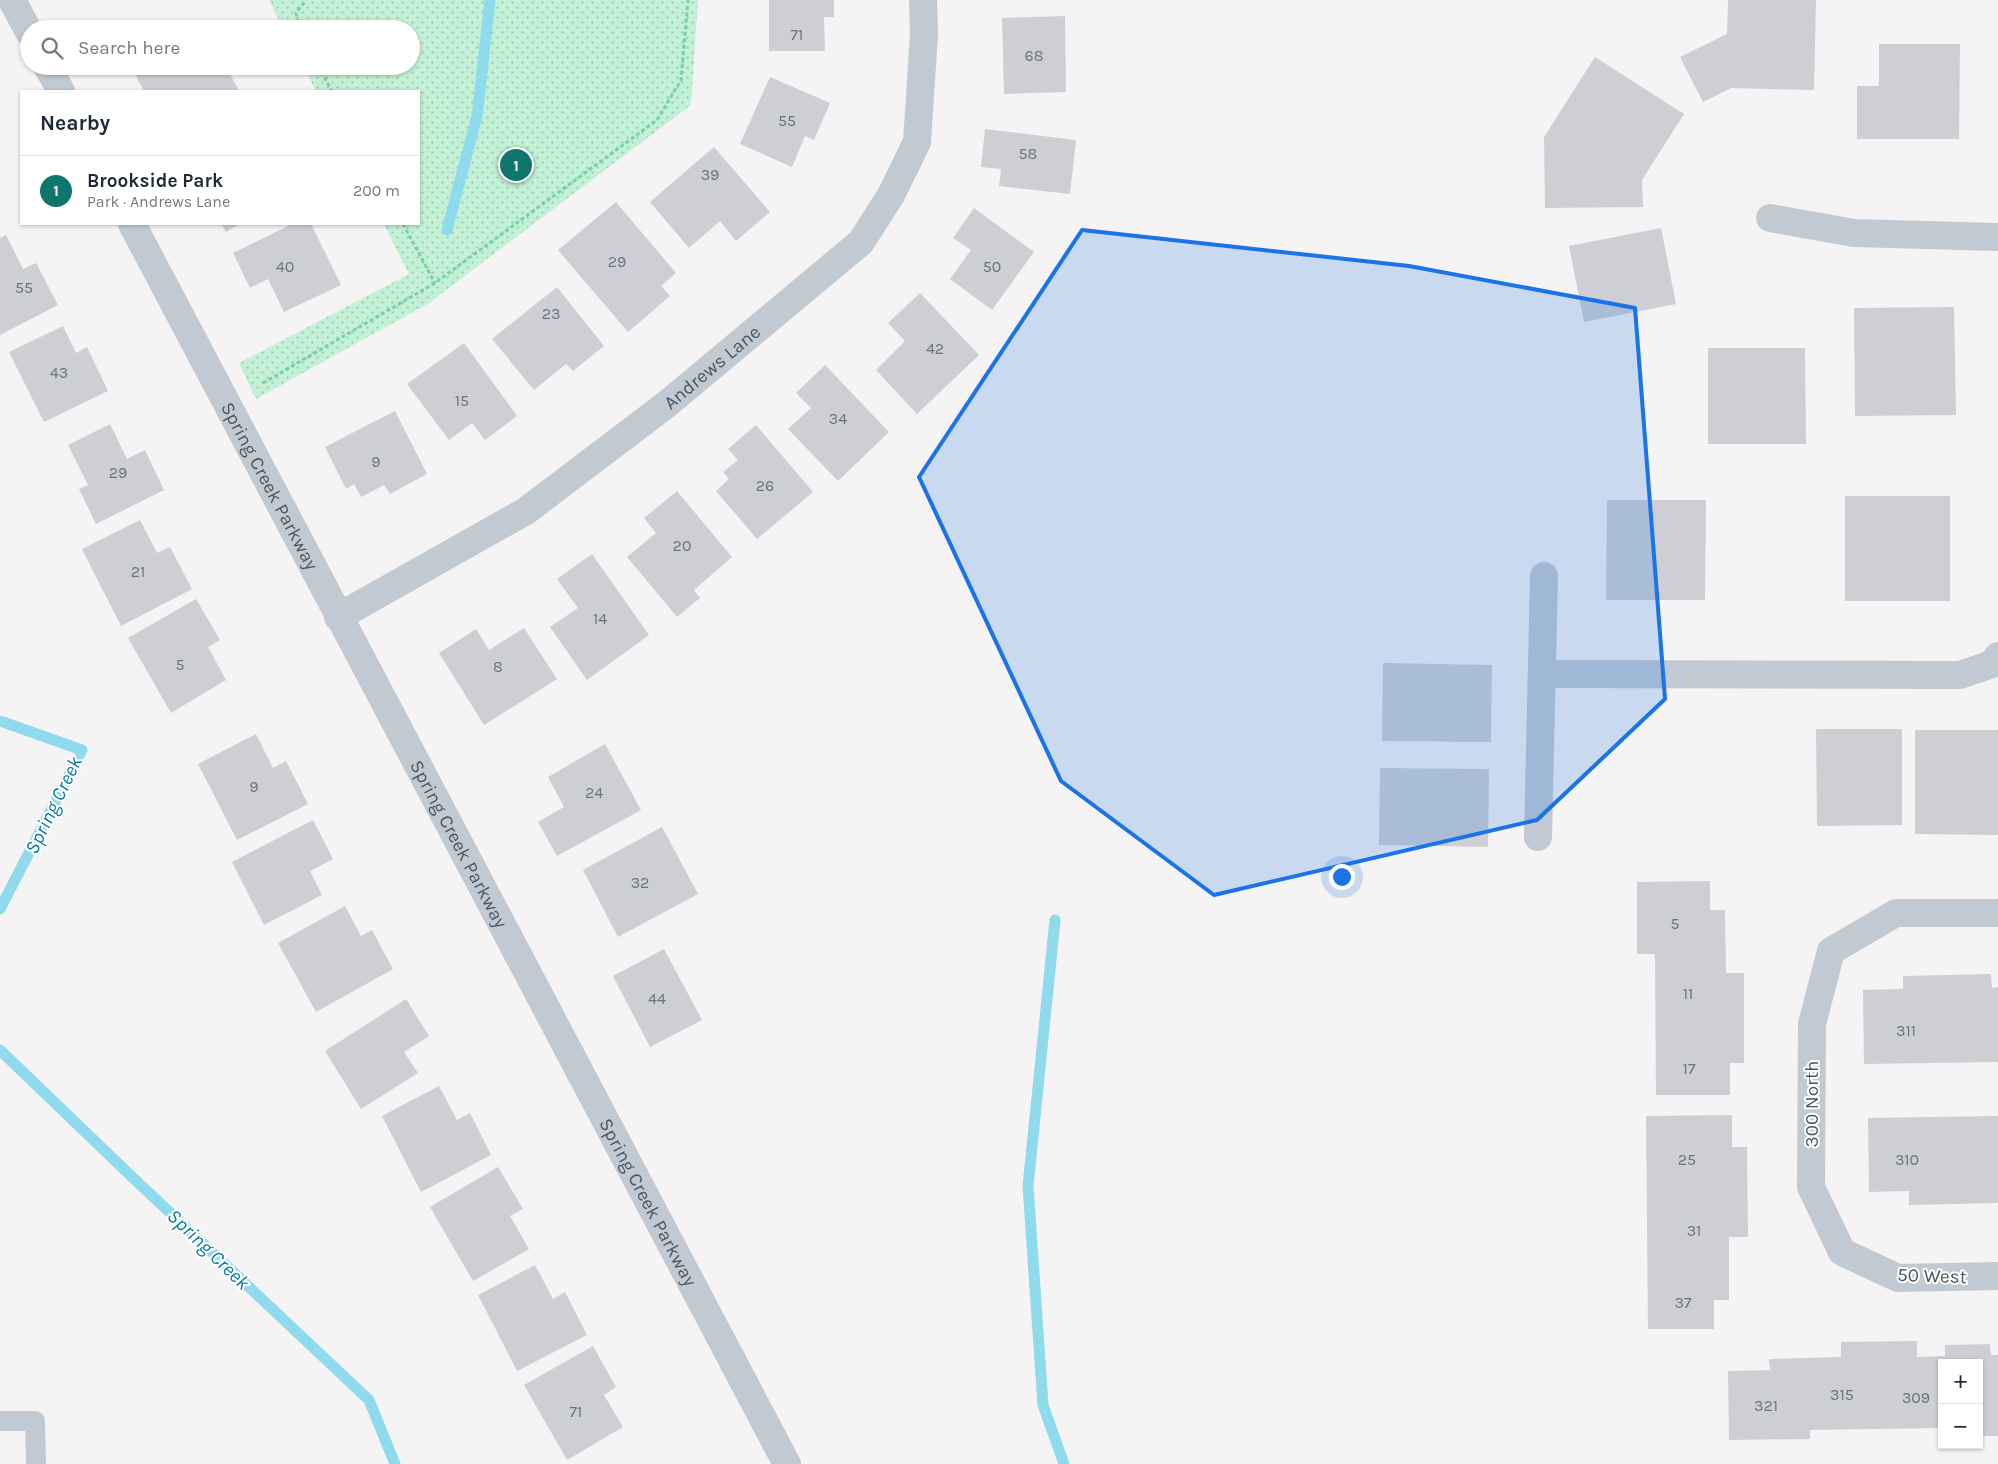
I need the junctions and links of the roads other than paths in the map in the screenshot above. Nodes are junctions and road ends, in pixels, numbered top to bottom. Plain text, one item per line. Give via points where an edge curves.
1 (12, 0) edge
2 (923, 0) edge
3 (23, 20) edge
4 (52, 75) edge
5 (60, 90) edge
6 (1770, 218) dead end
7 (133, 225) edge
8 (1998, 236) edge
9 (1544, 576) dead end
10 (338, 617) junction
11 (1998, 656) edge
12 (1542, 674) junction
13 (1538, 837) dead end
14 (1998, 913) edge
15 (1842, 1252) joint
16 (1998, 1276) edge
17 (0, 1421) edge
18 (36, 1464) edge
19 (787, 1464) edge

1 - 3 street
2 - 10 street, Andrews Lane via 917,142 861,242 667,404 526,511
4 - 5 street
6 - 8 street via 1854,233
7 - 10 street, Spring Creek Parkway
9 - 12 street
10 - 19 street, Spring Creek Parkway
11 - 12 street via 1992,664 1960,676
12 - 13 street
14 - 15 street, 300 North via 1896,913 1832,951 1812,1024 1811,1187
15 - 16 street, 50 West via 1898,1278
17 - 18 lane via 36,1421

